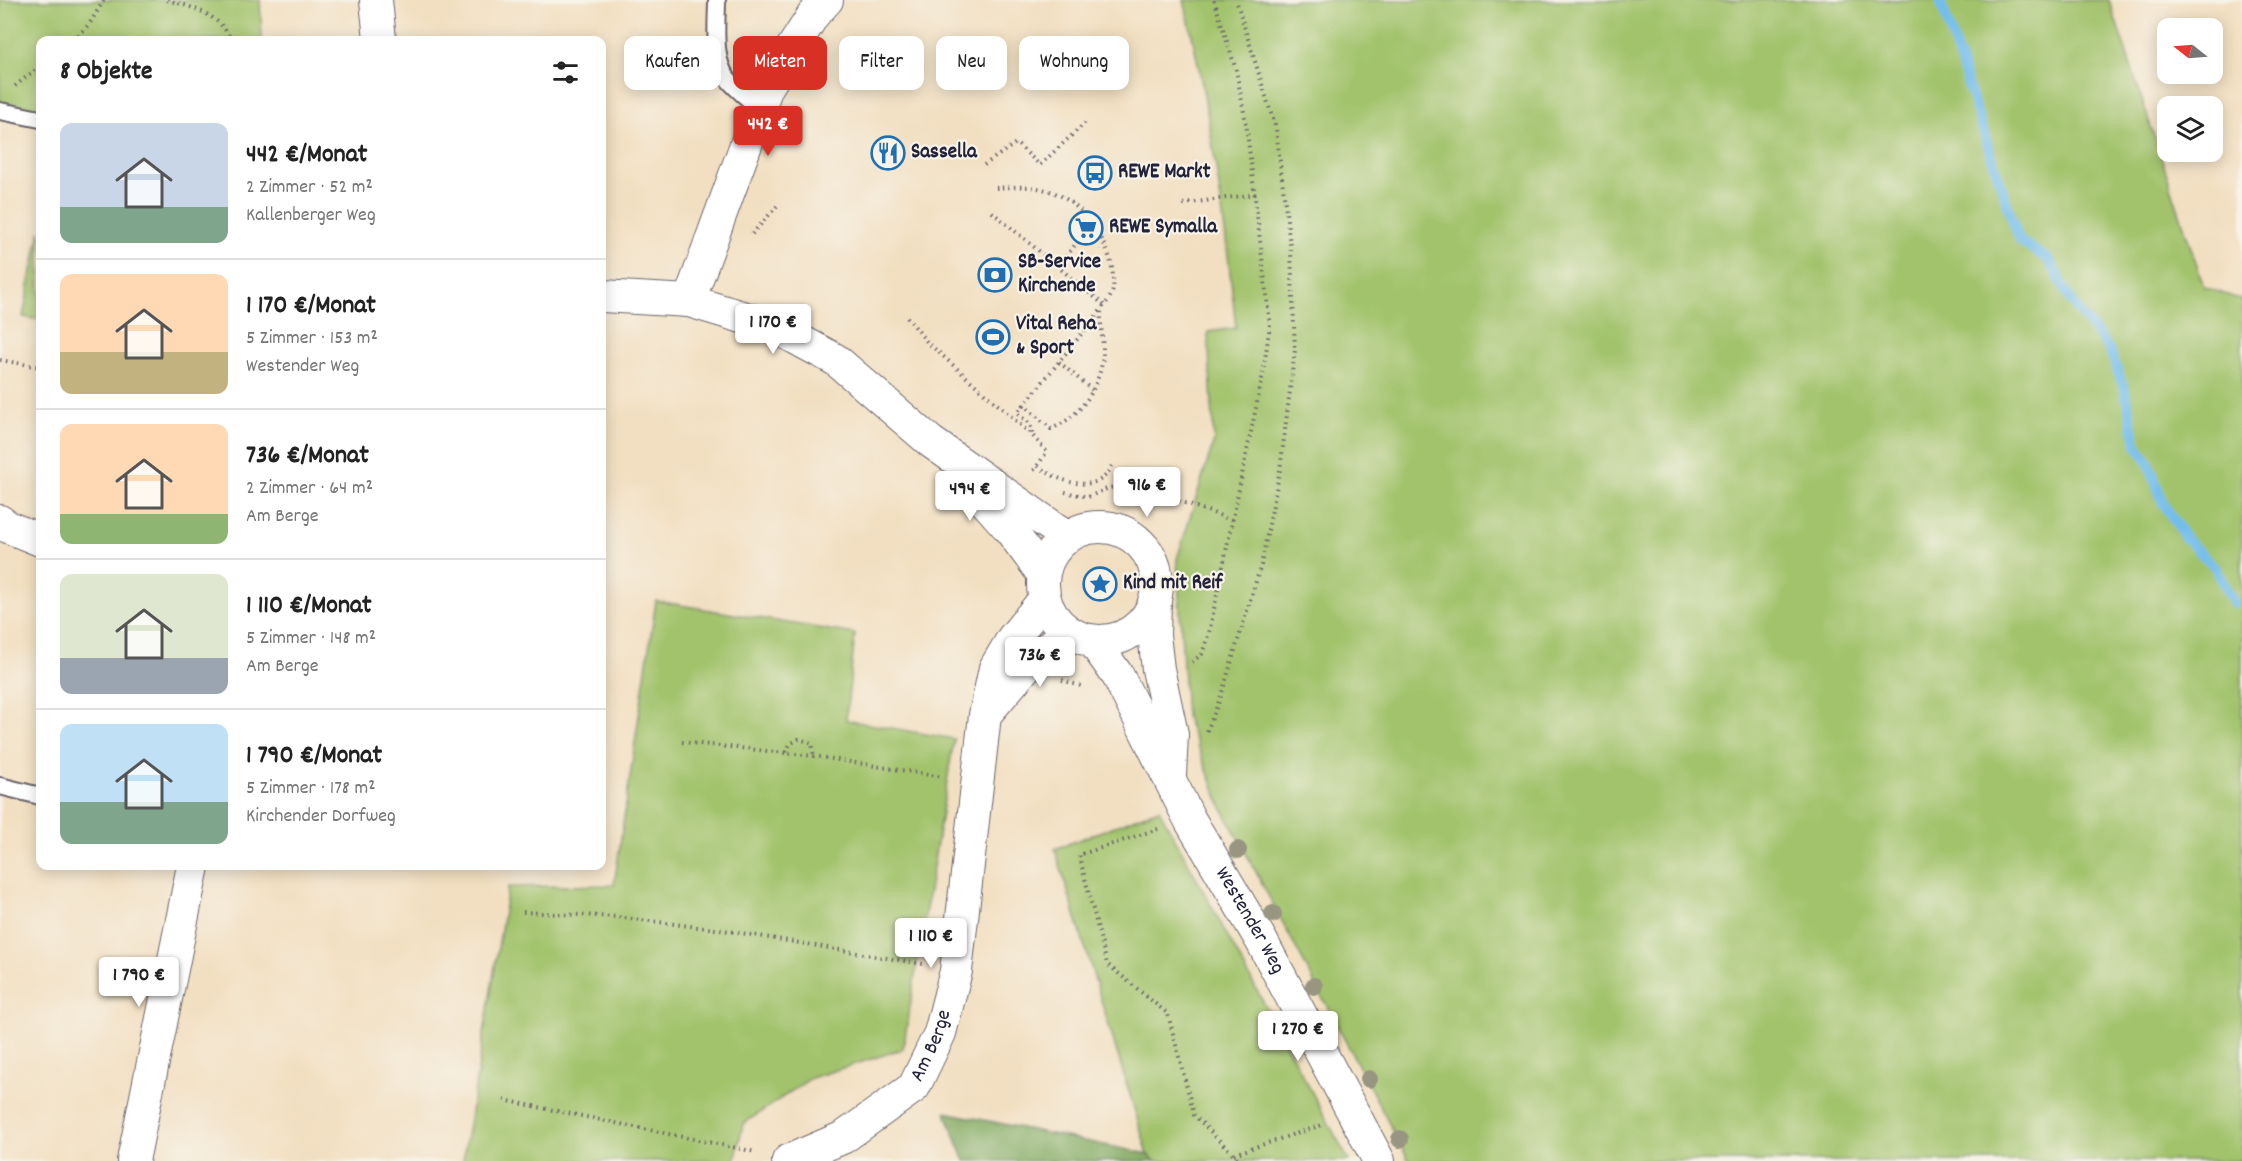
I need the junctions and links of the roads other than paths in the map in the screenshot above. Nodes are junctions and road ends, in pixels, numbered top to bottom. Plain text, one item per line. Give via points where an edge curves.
1 (376, 0) edge
2 (717, 0) edge
3 (827, 0) edge
4 (380, 36) edge
5 (759, 108) junction
6 (0, 111) edge
7 (36, 117) edge
8 (606, 296) edge
9 (689, 301) junction
10 (930, 442) junction
11 (0, 521) edge
12 (1066, 537) junction
13 (36, 538) edge
14 (1044, 587) junction
15 (1155, 601) junction
16 (1081, 637) junction
17 (985, 715) junction
18 (1170, 777) junction
19 (0, 786) edge
20 (36, 795) edge
21 (192, 870) edge
22 (789, 1160) edge
23 (134, 1161) edge
24 (1379, 1161) edge

1 - 4 street
2 - 5 lane via 722,67 727,78
3 - 5 street via 766,87
5 - 9 street
6 - 7 lane
8 - 9 street
9 - 10 street via 775,327 837,360
10 - 12 street
10 - 14 street via 1008,527
11 - 13 street
12 - 14 street via 1051,553
12 - 15 street via 1094,526 1109,527 1123,531 1143,545 1155,567
14 - 16 street via 1054,618
14 - 17 street, Am Berge via 995,668
15 - 16 street via 1145,619 1131,632 1113,640
15 - 18 street, Westender Weg via 1158,669 1172,734
16 - 17 street via 1029,663
16 - 18 street, Westender Weg via 1118,676
17 - 22 street, Am Berge via 956,971 940,1033 914,1086 844,1137
18 - 24 street, Westender Weg
19 - 20 lane
21 - 23 street

